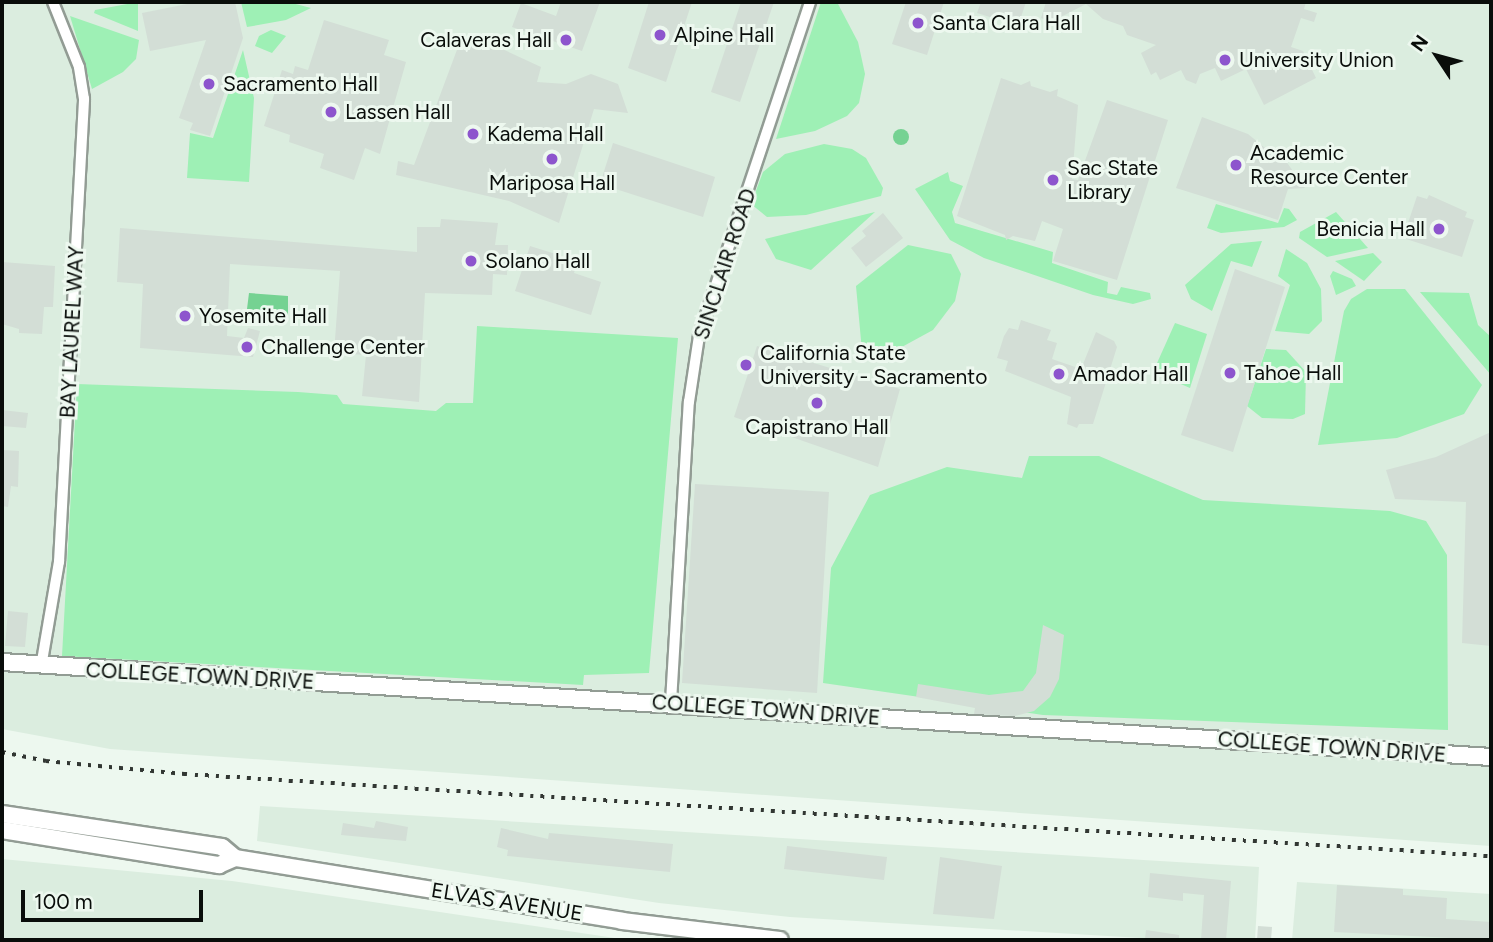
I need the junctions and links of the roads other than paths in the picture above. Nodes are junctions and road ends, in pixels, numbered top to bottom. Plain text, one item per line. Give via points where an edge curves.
1 (53, 2) edge
2 (810, 2) edge
3 (2, 662) edge
4 (41, 667) junction
5 (671, 702) junction
6 (1491, 757) edge
7 (2, 814) edge
8 (2, 830) edge
9 (47, 837) junction
10 (2, 838) edge
11 (234, 859) junction
12 (780, 940) edge

1 - 4 street, BAY LAUREL WAY via 79,67 84,99 59,562
2 - 5 street, SINCLAIR ROAD via 699,336 690,402
3 - 4 street, COLLEGE TOWN DRIVE
4 - 5 street, COLLEGE TOWN DRIVE
5 - 6 street, COLLEGE TOWN DRIVE
7 - 11 street, ELVAS AVENUE via 222,847
8 - 9 street, ELVAS AVENUE
9 - 10 street
9 - 11 street, ELVAS AVENUE via 219,865
11 - 12 street, ELVAS AVENUE via 622,921

